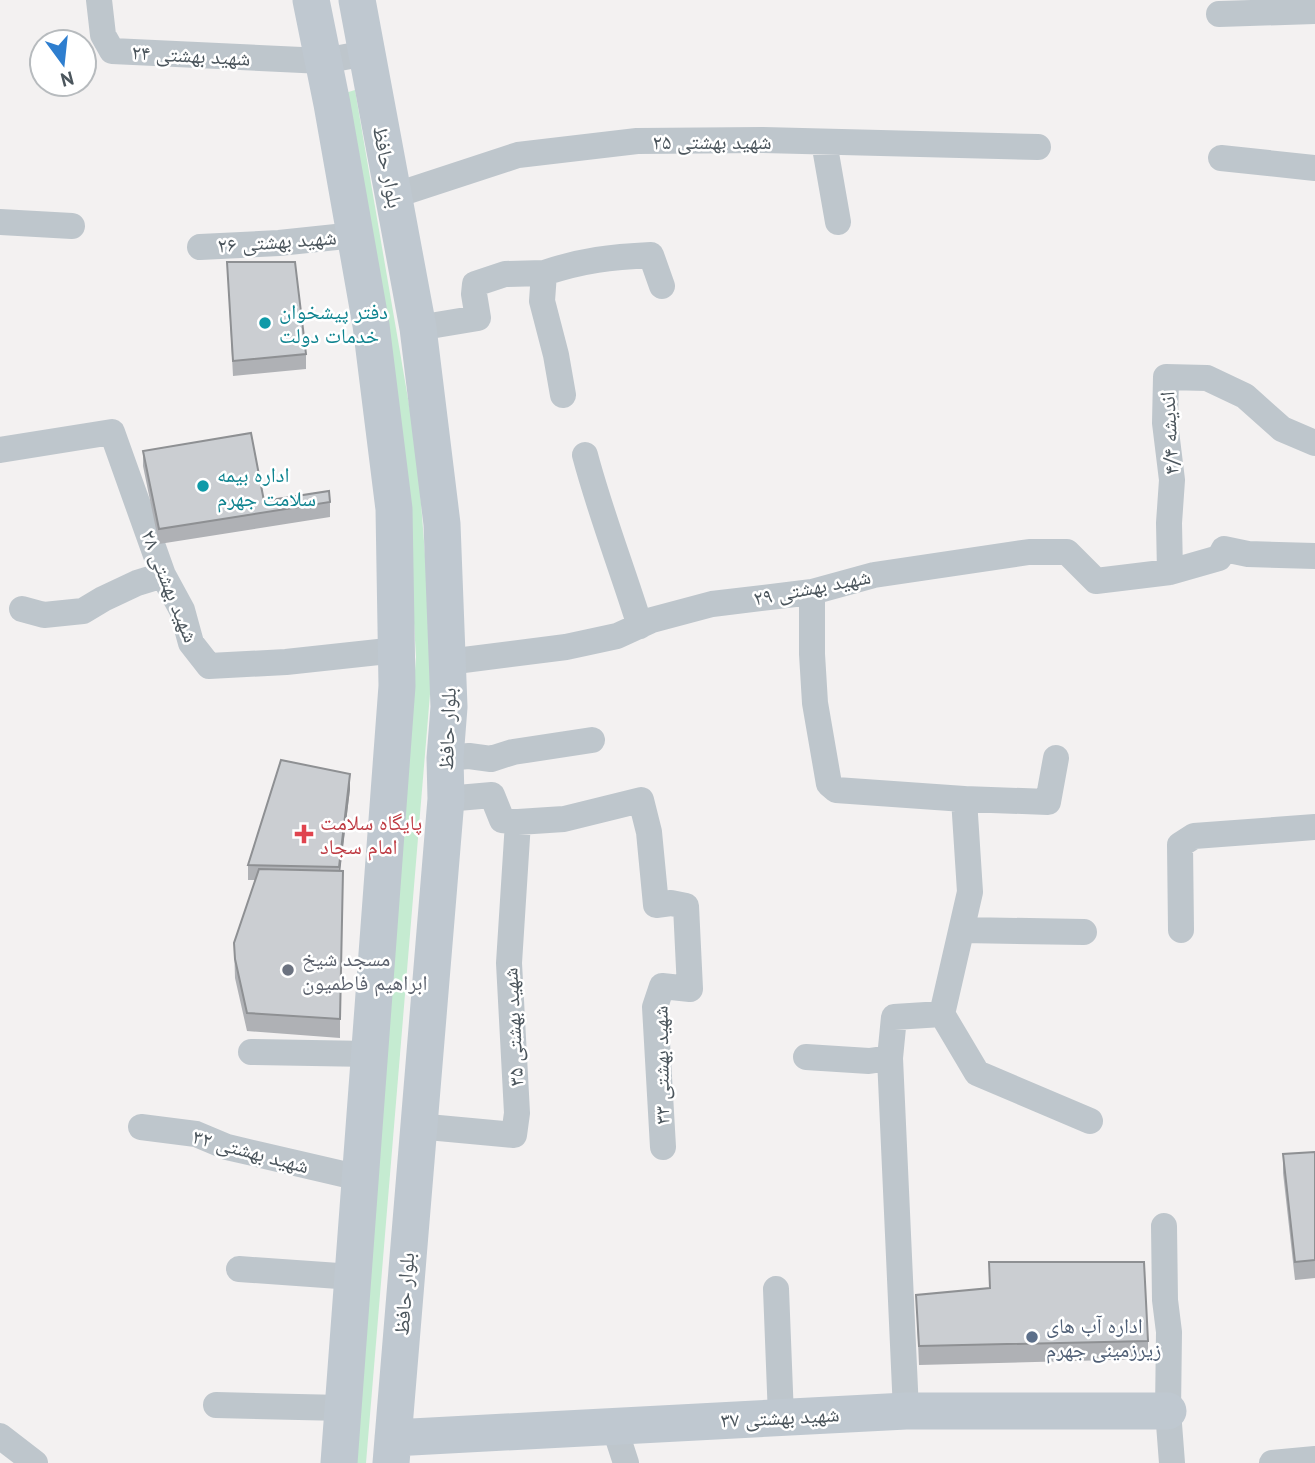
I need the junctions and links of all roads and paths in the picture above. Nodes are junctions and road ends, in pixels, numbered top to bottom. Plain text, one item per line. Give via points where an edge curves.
1 (99, 0) edge
2 (311, 0) edge
3 (357, 0) edge
4 (1315, 11) edge
5 (1219, 14) dead end
6 (367, 53) junction
7 (323, 61) junction
8 (824, 142) junction
9 (1038, 147) dead end
10 (1221, 158) dead end
11 (1315, 168) edge
12 (393, 196) junction
13 (0, 222) edge
14 (838, 222) dead end
15 (72, 226) dead end
16 (355, 235) junction
17 (200, 247) dead end
18 (544, 274) junction
19 (662, 286) dead end
20 (418, 328) junction
21 (563, 395) dead end
22 (1315, 443) edge
23 (0, 450) edge
24 (585, 454) dead end
25 (1315, 556) edge
26 (1170, 572) junction
27 (163, 575) junction
28 (812, 592) junction
29 (22, 610) dead end
30 (640, 626) junction
31 (397, 650) junction
32 (448, 662) junction
33 (592, 740) dead end
34 (445, 758) junction
35 (1056, 758) dead end
36 (446, 799) junction
37 (964, 799) junction
38 (518, 822) junction
39 (1315, 827) edge
40 (963, 930) junction
41 (1181, 930) dead end
42 (1084, 932) dead end
43 (942, 1014) junction
44 (251, 1052) dead end
45 (370, 1054) junction
46 (806, 1057) dead end
47 (890, 1058) junction
48 (1090, 1121) dead end
49 (417, 1126) junction
50 (141, 1127) dead end
51 (663, 1147) dead end
52 (360, 1178) junction
53 (1164, 1226) dead end
54 (239, 1269) dead end
55 (353, 1277) junction
56 (776, 1289) dead end
57 (216, 1405) dead end
58 (343, 1408) junction
59 (906, 1411) junction
60 (1168, 1411) junction
61 (781, 1417) junction
62 (614, 1426) junction
63 (0, 1436) edge
64 (392, 1450) edge
65 (1315, 1459) edge
66 (35, 1463) edge
67 (339, 1463) edge
68 (626, 1463) edge
69 (1172, 1463) edge
70 (1272, 1463) edge

1 - 7 street, شهید بهشتی ۲۴ via 103,36 112,51
2 - 7 main road, بلوار حافظ
3 - 6 main road, بلوار حافظ
4 - 5 street
6 - 7 street
6 - 12 main road, بلوار حافظ
7 - 16 main road, بلوار حافظ
8 - 9 street, شهید بهشتی ۲۵
8 - 12 street, شهید بهشتی ۲۵ via 638,141 518,155
8 - 14 street
10 - 11 street
12 - 20 main road, بلوار حافظ
13 - 15 street
16 - 17 street, شهید بهشتی ۲۶
16 - 31 main road, بلوار حافظ via 394,509
18 - 19 street via 607,257 651,255
18 - 20 street via 505,274 475,284 478,318
18 - 21 street via 542,301
20 - 32 main road, بلوار حافظ via 442,524
22 - 26 street, اندیشه ۴/۴ via 1282,429 1245,396 1207,378 1166,377 1165,423 1172,480
23 - 27 street, شهید بهشتی ۲۸ via 113,432
24 - 30 street
25 - 26 street via 1224,549 1219,558
26 - 28 street, شهید بهشتی ۲۹ via 1096,581 1067,552 1030,552 874,575
27 - 29 street via 83,611 44,615
27 - 31 street, شهید بهشتی ۲۸ via 182,610 191,643 209,666
28 - 30 street, شهید بهشتی ۲۹ via 712,604
28 - 37 street via 815,703 829,784 835,790
30 - 32 street, شهید بهشتی ۲۹ via 566,648
31 - 45 main road, بلوار حافظ
32 - 34 main road, بلوار حافظ
33 - 34 street via 513,751 491,759
34 - 36 main road, بلوار حافظ
35 - 37 street via 1048,802
36 - 38 street via 492,795 502,820
36 - 49 main road, بلوار حافظ
37 - 40 street via 970,892
38 - 49 street, شهید بهشتی ۳۵ via 509,963 517,1113 514,1135
38 - 51 street, شهید بهشتی ۳۳ via 564,819 641,800 656,905 686,906 690,965 690,989 663,986 655,1007
39 - 41 street via 1194,836 1180,845
40 - 42 street
40 - 43 street
43 - 47 street via 894,1017
43 - 48 street via 976,1073
44 - 45 street
45 - 52 main road, بلوار حافظ
46 - 47 street
47 - 59 street
49 - 64 main road, بلوار حافظ
50 - 52 street, شهید بهشتی ۳۲ via 196,1134 227,1147
52 - 55 main road, بلوار حافظ
53 - 60 street
54 - 55 street
55 - 58 main road, بلوار حافظ
56 - 61 street
57 - 58 street
58 - 67 main road, بلوار حافظ
59 - 60 main road, شهید بهشتی ۳۷
59 - 61 main road, شهید بهشتی ۳۷
60 - 69 street
61 - 62 main road, شهید بهشتی ۳۷
62 - 64 main road, شهید بهشتی ۳۷
62 - 68 street
63 - 66 street
65 - 70 street

